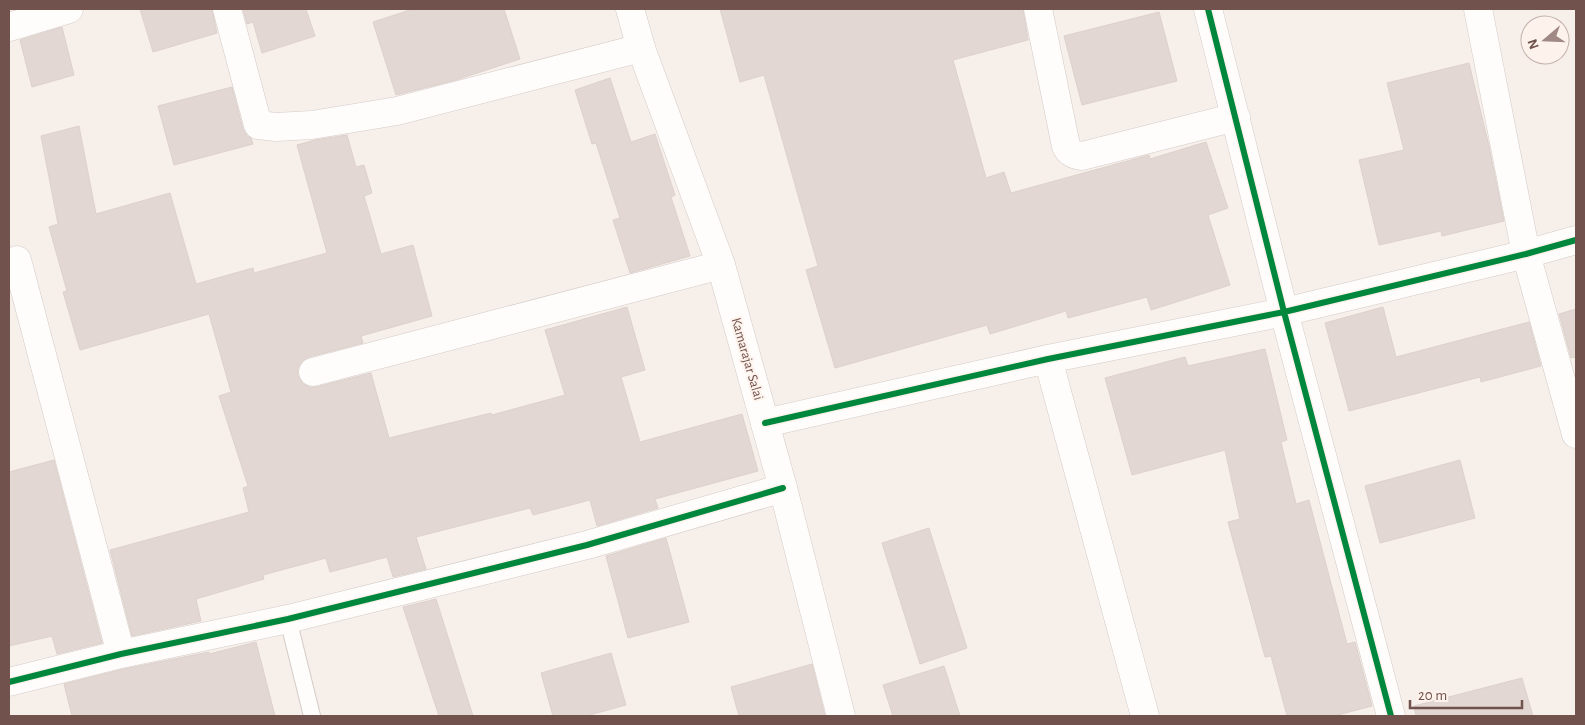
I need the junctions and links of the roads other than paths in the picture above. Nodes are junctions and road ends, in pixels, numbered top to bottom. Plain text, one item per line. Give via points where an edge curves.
1 (70, 9) edge
2 (227, 9) edge
3 (630, 9) edge
4 (1038, 9) edge
5 (1208, 9) edge
6 (1478, 9) edge
7 (9, 28) edge
8 (641, 48) junction
9 (1236, 117) junction
10 (1576, 240) edge
11 (1526, 254) junction
12 (18, 260) dead end
13 (721, 265) junction
14 (1284, 312) junction
15 (1048, 359) junction
16 (313, 372) dead end
17 (765, 423) junction
18 (1576, 434) edge
19 (783, 488) junction
20 (288, 618) junction
21 (121, 654) junction
22 (9, 682) edge
23 (312, 716) edge
24 (841, 716) edge
25 (1145, 716) edge
26 (1391, 716) edge

1 - 7 street
2 - 8 street via 258,125 276,127 397,111
3 - 8 street, Kamarajar Salai
4 - 9 street via 1066,146 1074,155 1082,156
5 - 9 street
6 - 11 street
8 - 13 street, Kamarajar Salai
9 - 14 street
10 - 11 street
11 - 14 street
11 - 18 street
12 - 21 street
13 - 16 street
13 - 17 street, Kamarajar Salai
14 - 15 street
14 - 26 street
15 - 17 street
15 - 25 street
17 - 19 street, Kamarajar Salai
19 - 20 street via 587,545
19 - 24 street, Kamarajar Salai
20 - 21 street
20 - 23 lane
21 - 22 street

